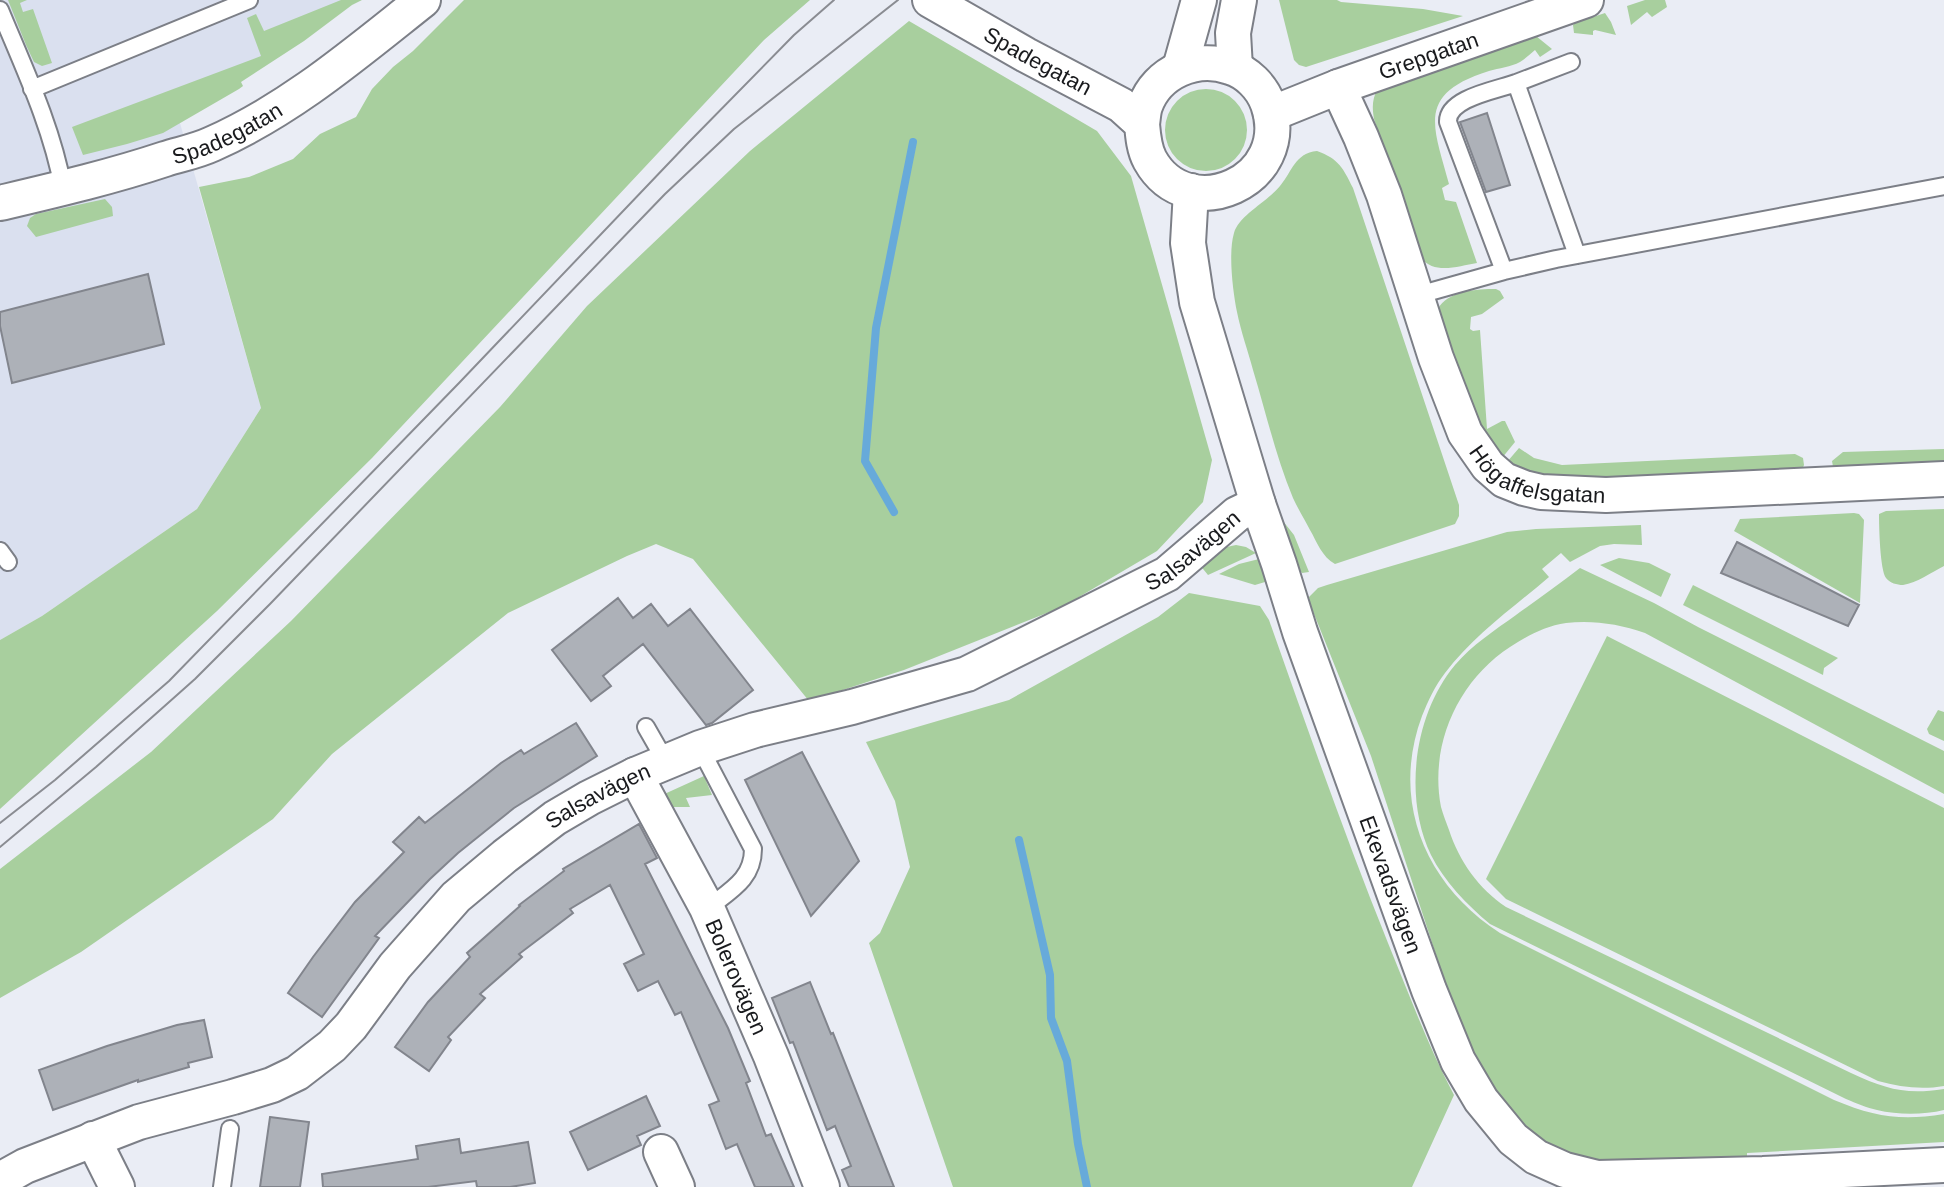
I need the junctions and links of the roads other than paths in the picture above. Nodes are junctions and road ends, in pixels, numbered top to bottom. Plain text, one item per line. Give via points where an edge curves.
1 (249, 0) edge
2 (423, 0) edge
3 (930, 0) edge
4 (1199, 0) edge
5 (1239, 0) edge
6 (1586, 0) edge
7 (1552, 6) edge
8 (0, 10) edge
9 (1571, 62) dead end
10 (1180, 68) junction
11 (1235, 68) junction
12 (1516, 83) junction
13 (1338, 87) junction
14 (32, 89) junction
15 (1271, 114) junction
16 (1142, 124) junction
17 (1944, 186) edge
18 (63, 188) junction
19 (1191, 191) junction
20 (0, 203) edge
21 (1577, 255) junction
22 (1504, 271) junction
23 (1415, 296) junction
24 (1944, 479) edge
25 (1258, 504) junction
26 (646, 727) dead end
27 (700, 748) junction
28 (650, 769) junction
29 (707, 909) junction
30 (230, 1129) dead end
31 (93, 1139) junction
32 (661, 1152) dead end
33 (1944, 1165) edge
34 (0, 1180) edge
35 (1691, 1182) edge
36 (117, 1187) edge
37 (222, 1187) edge
38 (677, 1187) edge
39 (822, 1187) edge

1 - 14 lane
2 - 18 street, Spadegatan via 256,122 209,145
3 - 16 street, Spadegatan via 1121,105
4 - 10 street
5 - 11 street via 1233,33
6 - 7 street, Grepgatan
7 - 13 street, Grepgatan
8 - 14 lane
9 - 12 lane
10 - 11 street via 1208,62
10 - 16 street via 1153,91
11 - 15 street via 1258,87
12 - 21 lane
12 - 22 lane via 1461,101 1447,115
13 - 15 street, Grepgatan
13 - 23 street, Högaffelsgatan via 1384,195
14 - 18 lane
15 - 19 street via 1266,157 1253,175 1213,193
16 - 19 street via 1149,159 1160,174
17 - 21 lane
18 - 20 street, Spadegatan
19 - 25 street, Ekevadsvägen via 1188,243 1197,302
21 - 22 lane
22 - 23 lane
23 - 24 street, Högaffelsgatan via 1465,433 1488,466 1524,488 1606,495
25 - 27 street, Salsavägen via 1237,514 1167,574 967,674
25 - 35 street, Ekevadsvägen via 1429,990 1458,1061 1481,1100 1513,1139 1565,1170 1597,1178
26 - 28 lane
27 - 28 street, Salsavägen
27 - 29 lane via 753,849 750,871
28 - 29 street, Bolerovägen
28 - 31 street, Salsavägen via 555,818 456,897 351,1026 297,1073
29 - 39 street, Bolerovägen
30 - 37 lane
31 - 34 street, Salsavägen
31 - 36 street
32 - 38 street
33 - 35 street, Ekevadsvägen

